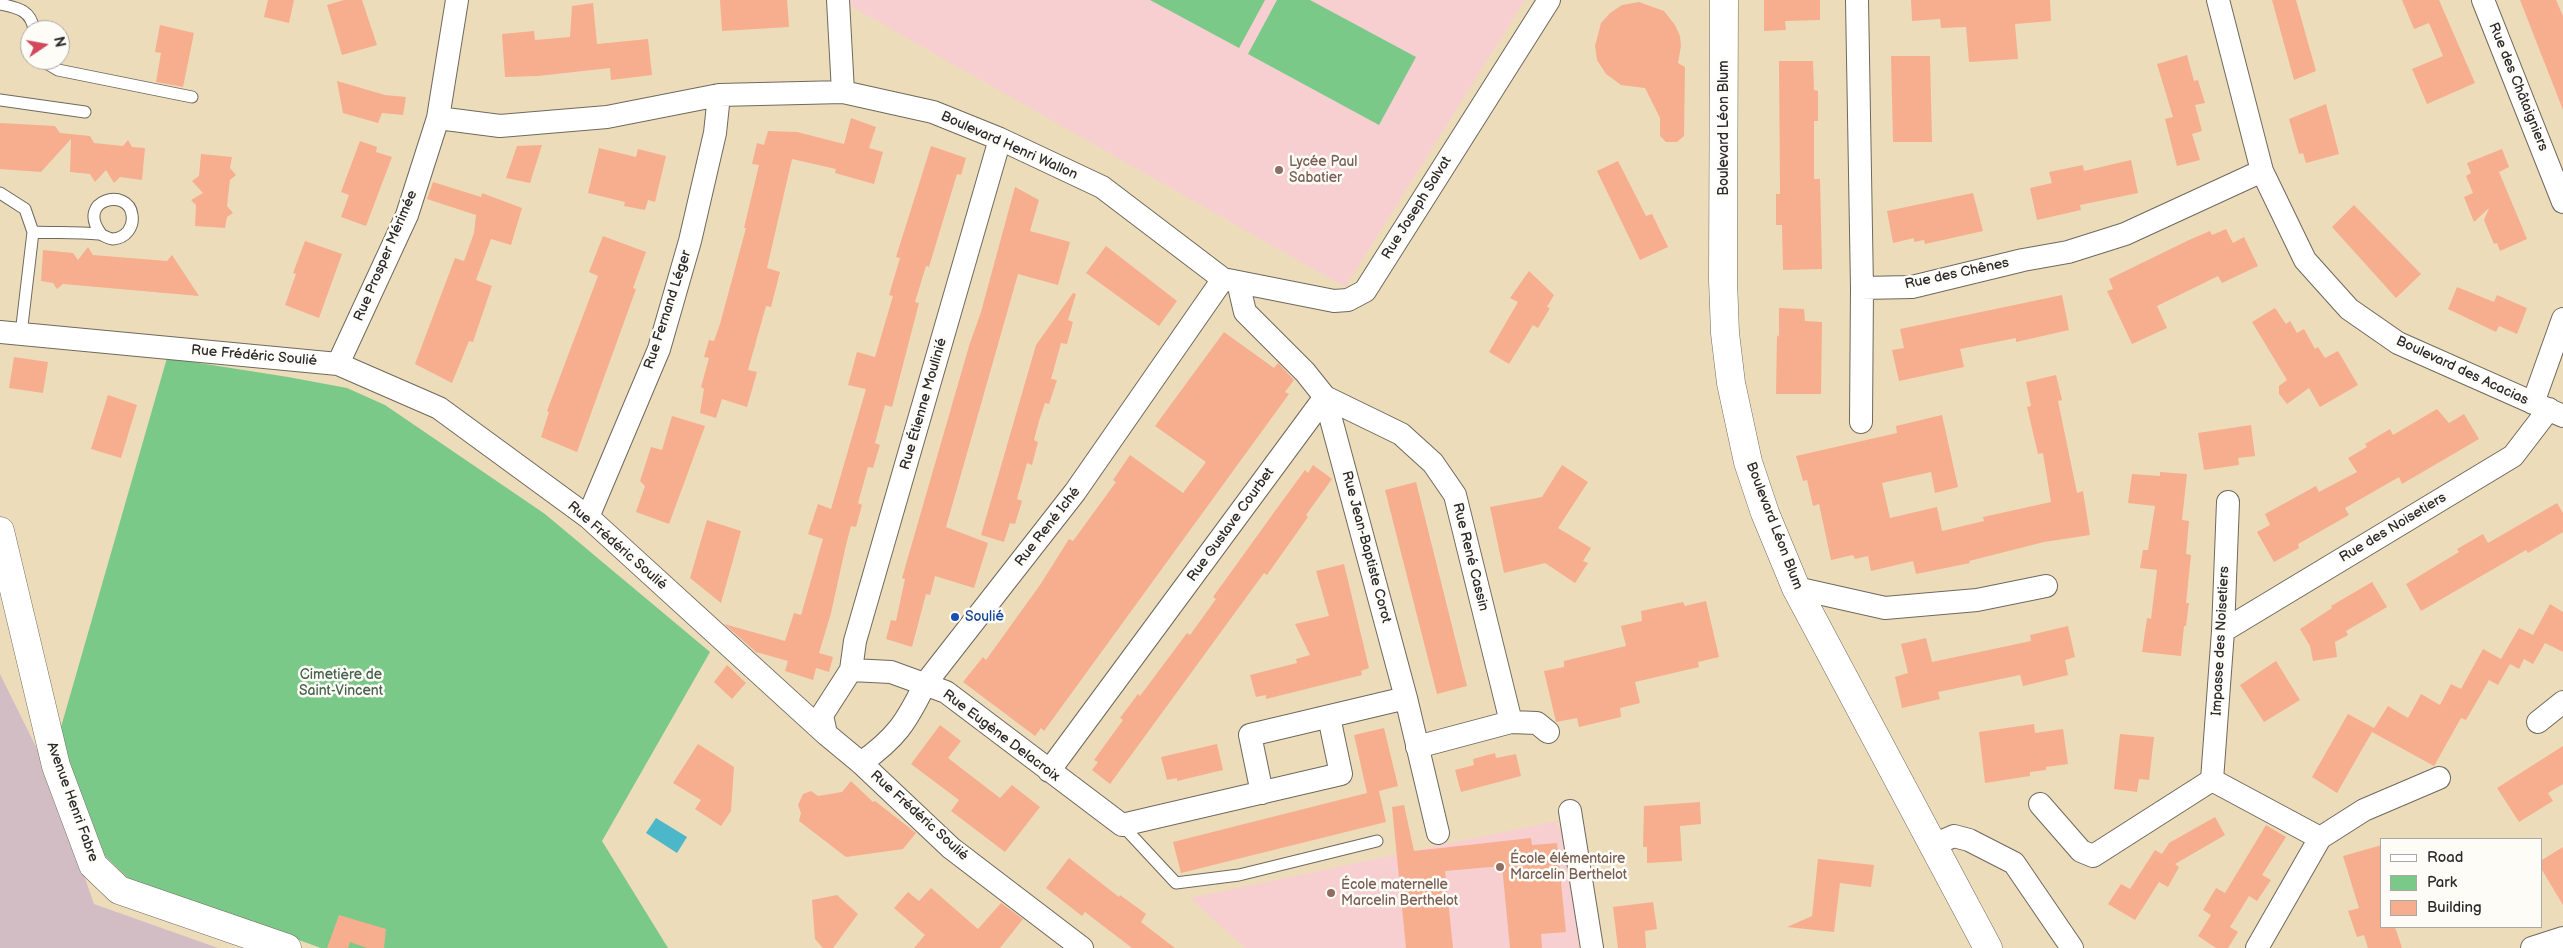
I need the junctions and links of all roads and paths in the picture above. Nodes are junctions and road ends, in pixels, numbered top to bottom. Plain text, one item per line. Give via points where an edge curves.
1 (457, 0) edge
2 (838, 0) edge
3 (1548, 0) edge
4 (1724, 0) edge
5 (1857, 0) edge
6 (2218, 0) edge
7 (2483, 0) edge
8 (0, 4) edge
9 (32, 20) edge
10 (58, 70) edge
11 (843, 92) junction
12 (720, 95) junction
13 (192, 97) dead end
14 (0, 100) edge
15 (85, 112) dead end
16 (438, 118) junction
17 (1000, 139) junction
18 (2262, 170) junction
19 (0, 193) edge
20 (2563, 202) edge
21 (33, 232) junction
22 (101, 234) dead end
23 (1231, 280) junction
24 (1862, 288) junction
25 (2563, 319) edge
26 (11, 333) edge
27 (338, 364) junction
28 (1325, 397) junction
29 (2548, 409) edge
30 (1861, 422) dead end
31 (2228, 502) dead end
32 (588, 517) junction
33 (0, 531) edge
34 (2046, 586) dead end
35 (1796, 588) junction
36 (2222, 630) junction
37 (851, 670) junction
38 (925, 684) junction
39 (1406, 698) junction
40 (2563, 702) edge
41 (1329, 717) junction
42 (1511, 722) junction
43 (2538, 722) dead end
44 (1548, 732) dead end
45 (826, 734) junction
46 (1417, 747) junction
47 (861, 763) junction
48 (1049, 771) junction
49 (2439, 778) dead end
50 (2212, 780) junction
51 (1262, 793) junction
52 (2040, 804) dead end
53 (1570, 810) dead end
54 (1122, 825) junction
55 (1438, 833) dead end
56 (2320, 838) junction
57 (1377, 841) dead end
58 (1933, 845) junction
59 (2563, 938) edge
60 (287, 948) edge
61 (1082, 948) edge
62 (1592, 948) edge
63 (1988, 948) edge
64 (2072, 948) edge
65 (2257, 948) edge
66 (2532, 948) edge

1 - 16 street, Rue Prosper Mérimée
2 - 11 street
3 - 23 street, Rue Joseph Salvat via 1365,291 1348,300 1334,301
4 - 35 street, Boulevard Léon Blum via 1723,280 1731,384 1748,462
5 - 24 street
6 - 18 street, Boulevard des Acacias
7 - 20 street, Rue des Châtaigniers
8 - 9 lane via 21,9
10 - 13 lane
11 - 12 street, Boulevard Henri Wallon
11 - 17 street, Boulevard Henri Wallon via 933,112
12 - 16 street, Boulevard Henri Wallon via 607,117 500,126
12 - 32 street, Rue Fernand Léger via 715,134 690,241 658,348
14 - 15 lane
16 - 27 street, Rue Prosper Mérimée via 407,215
17 - 23 street, Boulevard Henri Wallon via 1102,187
17 - 37 street, Rue Étienne Moulinié via 855,641
18 - 24 street, Rue des Chênes via 2125,234 2068,252 1912,287
18 - 29 street, Boulevard des Acacias via 2305,260 2349,309 2398,343
19 - 21 lane via 25,209
21 - 22 lane
21 - 26 lane
23 - 28 street via 1245,312 1305,372
23 - 38 street, Rue René Iché via 1076,492
24 - 30 street
25 - 29 street
26 - 27 street, Rue Frédéric Soulié
27 - 32 street, Rue Frédéric Soulié via 438,408
28 - 39 street, Rue Jean-Baptiste Corot
28 - 42 street, Rue René Cassin via 1401,434 1433,463 1455,495
28 - 48 street, Rue Gustave Courbet
29 - 36 street, Rue des Noisetiers via 2513,456
31 - 36 street, Impasse des Noisetiers
32 - 45 street, Rue Frédéric Soulié
33 - 60 street, Avenue Henri Fabre via 56,766 93,865 119,890
34 - 35 street via 1977,600 1885,608
35 - 58 street, Boulevard Léon Blum
36 - 50 street, Impasse des Noisetiers
37 - 38 street, Rue Eugène Delacroix via 891,672
37 - 45 street via 822,715
38 - 47 street, Rue René Iché via 911,713 889,743
38 - 48 street, Rue Eugène Delacroix via 946,692
39 - 41 street
39 - 46 street, Rue Jean-Baptiste Corot
40 - 43 street
41 - 51 street via 1341,774
41 - 51 street via 1250,735
42 - 44 street via 1537,723
42 - 46 street
45 - 47 street, Rue Frédéric Soulié
46 - 55 street, Rue Jean-Baptiste Corot
47 - 61 street, Rue Frédéric Soulié via 951,848
48 - 54 street, Rue Eugène Delacroix
49 - 56 street via 2364,810
50 - 52 street via 2093,856 2081,851
50 - 56 street
51 - 54 street
53 - 62 street
54 - 57 lane via 1176,883 1239,874
56 - 65 street
58 - 63 street, Boulevard Léon Blum
58 - 64 street via 1954,836 1969,840 2014,863
59 - 66 street

